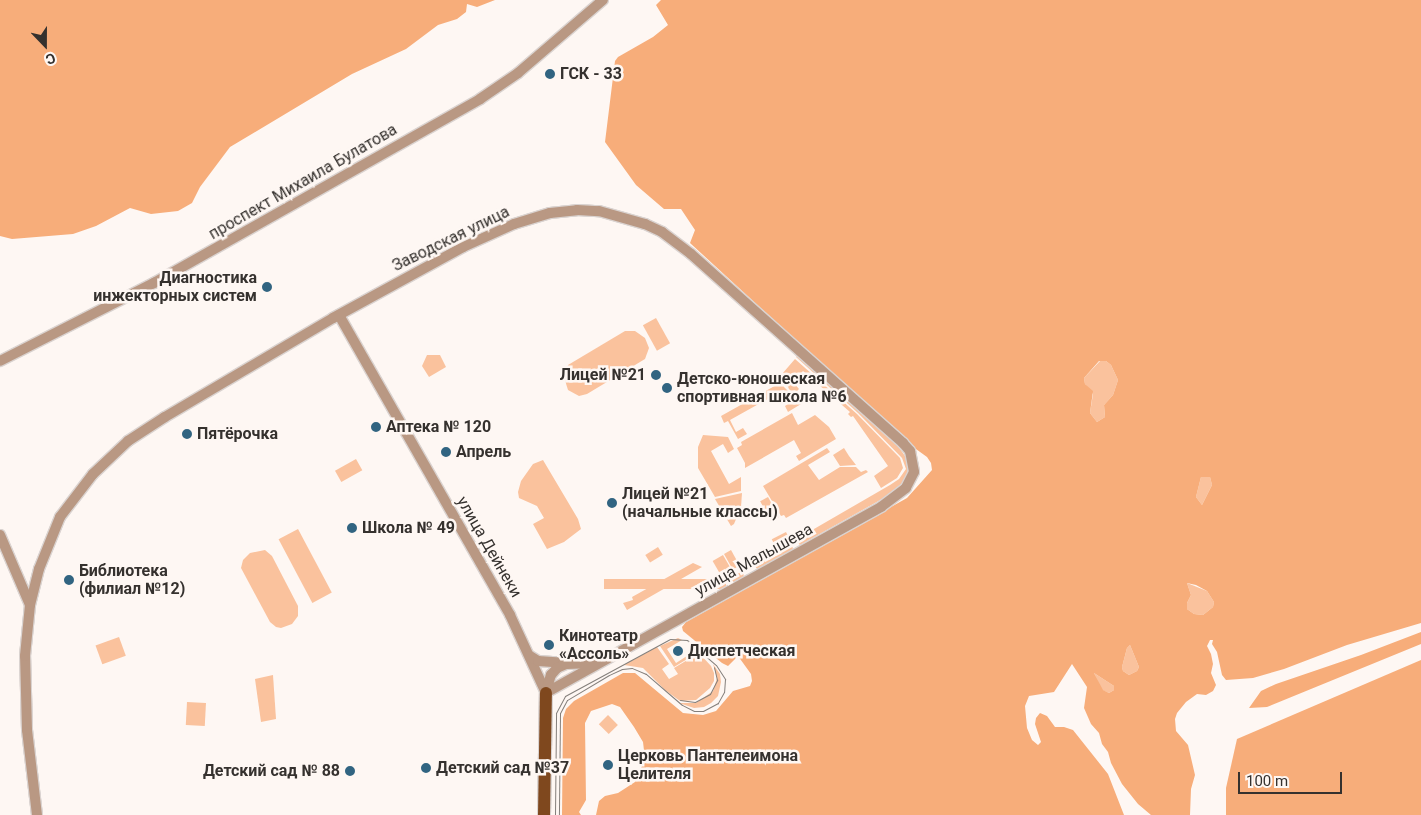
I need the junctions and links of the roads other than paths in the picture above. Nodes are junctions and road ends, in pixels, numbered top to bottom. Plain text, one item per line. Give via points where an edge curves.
1 (602, 0) edge
2 (339, 315) junction
3 (0, 361) edge
4 (914, 472) joint
5 (0, 535) edge
6 (39, 569) junction
7 (18, 574) junction
8 (30, 605) junction
9 (531, 658) junction
10 (575, 663) junction
11 (598, 664) junction
12 (546, 693) junction
13 (37, 815) edge
14 (544, 815) edge

1 - 3 street, проспект Михаила Булатова via 518,73 480,99 154,283
2 - 4 street, Заводская улица via 463,247 529,218 577,210 620,216 662,232 717,276 903,444 910,451
2 - 6 street, Заводская улица via 157,421 111,455 82,486 60,517
2 - 9 street, улица Дейнеки
4 - 11 street, улица Малышева via 906,488 881,507
5 - 7 street, Заводская улица
6 - 7 street via 31,576
6 - 8 street, Заводская улица
7 - 8 street, Заводская улица
8 - 13 street, Заводская улица via 25,656 27,730
9 - 10 street
9 - 12 street, улица Дейнеки
10 - 11 street
10 - 12 street via 566,664 551,675
11 - 12 street, улица Малышева
12 - 14 main road, улица Дейнеки

